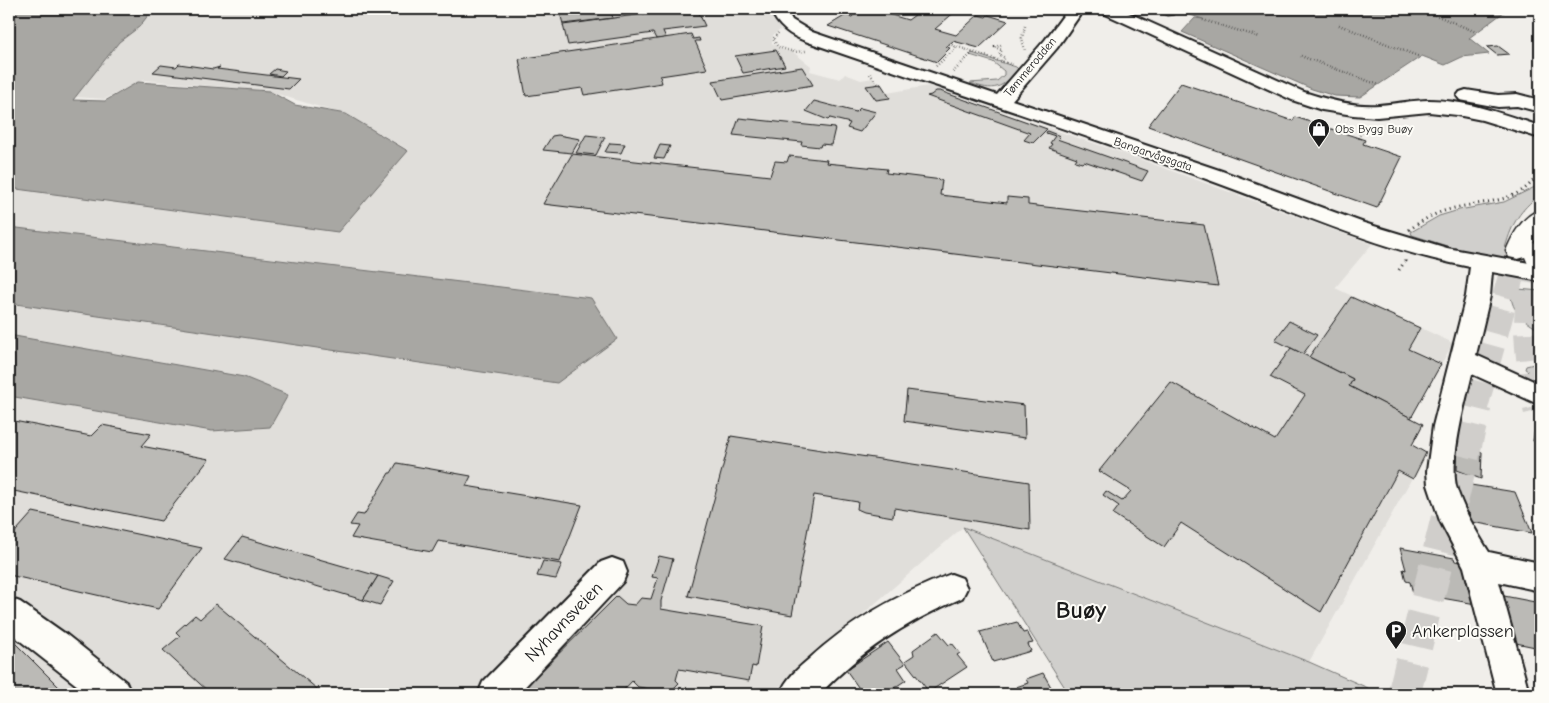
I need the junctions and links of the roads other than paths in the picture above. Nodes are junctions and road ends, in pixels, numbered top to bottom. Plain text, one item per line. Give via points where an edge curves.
1 (780, 9) edge
2 (1076, 9) edge
3 (1107, 9) edge
4 (1130, 9) edge
5 (1172, 27) dead end
6 (863, 56) junction
7 (849, 66) dead end
8 (914, 73) junction
9 (876, 79) dead end
10 (1001, 102) junction
11 (1540, 106) edge
12 (1457, 109) junction
13 (1540, 139) edge
14 (1540, 218) edge
15 (1534, 258) edge
16 (1482, 263) junction
17 (1462, 359) junction
18 (1540, 395) edge
19 (1479, 564) junction
20 (612, 572) dead end
21 (1540, 577) edge
22 (951, 588) dead end
23 (9, 613) edge
24 (1510, 685) dead end
25 (114, 694) edge
26 (495, 694) edge
27 (797, 694) edge

1 - 6 street, Bangarvågsgata via 786,23 794,30
2 - 10 street, Tømmerodden via 1051,44 1021,64
3 - 12 street via 1291,102 1353,109 1429,106
4 - 5 street
6 - 7 street
6 - 8 street, Bangarvågsgata
8 - 9 street
8 - 10 street, Bangarvågsgata
10 - 16 street, Bangarvågsgata via 1215,175 1356,228
11 - 12 street via 1517,100 1452,96
12 - 13 street via 1519,126
14 - 15 highway via 1522,240
15 - 16 street, Bangarvågsgata
16 - 17 street via 1478,296
17 - 18 street
17 - 19 street via 1443,444 1442,485 1455,521
19 - 21 street
19 - 24 street
20 - 26 street, Nyhavnsveien
22 - 27 street via 885,618 852,641
23 - 25 street

